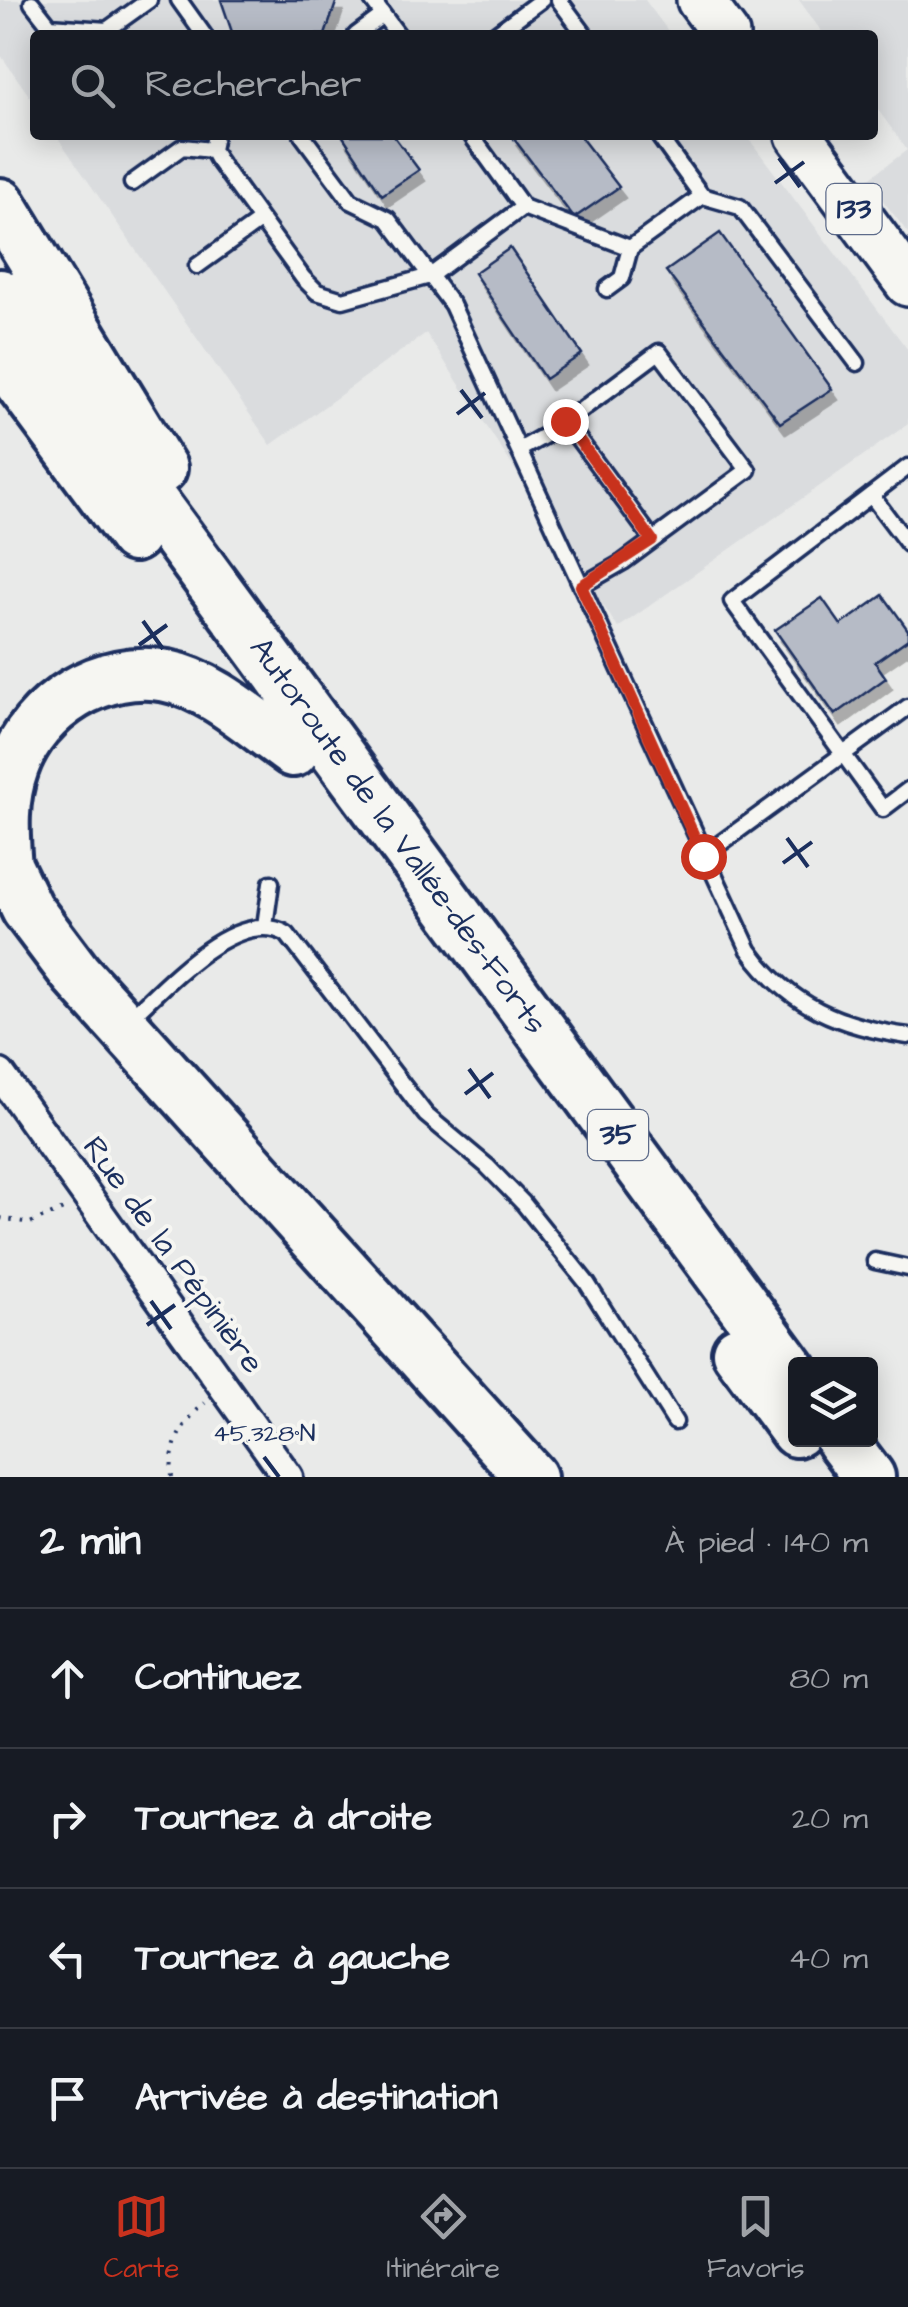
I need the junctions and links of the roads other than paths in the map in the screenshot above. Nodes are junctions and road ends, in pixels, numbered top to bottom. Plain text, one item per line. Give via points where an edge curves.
1 (149, 0) edge
2 (179, 0) edge
3 (372, 0) edge
4 (541, 0) edge
5 (559, 0) edge
6 (700, 0) edge
7 (32, 3) dead end
8 (383, 14) junction
9 (195, 30) edge
10 (362, 30) edge
11 (394, 30) edge
12 (501, 30) edge
13 (581, 30) edge
14 (722, 30) edge
15 (306, 140) edge
16 (474, 140) edge
17 (662, 140) edge
18 (803, 140) edge
19 (214, 143) edge
20 (132, 183) dead end
21 (702, 196) junction
22 (0, 204) edge
23 (523, 207) junction
24 (261, 220) junction
25 (630, 248) junction
26 (198, 266) dead end
27 (430, 276) junction
28 (908, 284) edge
29 (607, 289) dead end
30 (0, 295) edge
31 (0, 355) edge
32 (857, 363) dead end
33 (565, 421) junction
34 (518, 450) junction
35 (908, 467) edge
36 (871, 495) junction
37 (652, 540) junction
38 (908, 544) edge
39 (581, 586) junction
40 (292, 692) junction
41 (908, 707) edge
42 (293, 751) junction
43 (844, 754) junction
44 (908, 790) edge
45 (703, 856) junction
46 (3, 860) edge
47 (271, 883) dead end
48 (265, 926) junction
49 (122, 1025) junction
50 (908, 1036) edge
51 (0, 1074) edge
52 (875, 1261) dead end
53 (908, 1268) edge
54 (788, 1366) edge
55 (788, 1419) edge
56 (675, 1422) dead end
57 (816, 1447) edge
58 (849, 1464) edge
59 (288, 1477) edge
60 (531, 1477) edge

1 - 7 lane via 107,30 50,26
2 - 9 lane
3 - 8 lane
4 - 12 lane
5 - 13 lane
6 - 14 main road
8 - 10 lane
8 - 11 lane
15 - 27 lane via 350,201 388,219
16 - 23 lane
17 - 21 lane
18 - 28 main road, 133
19 - 20 lane via 182,146
19 - 24 lane
21 - 25 lane
21 - 32 lane via 740,206
22 - 40 highway
23 - 25 lane
23 - 27 lane
24 - 26 lane
24 - 27 lane via 303,278 329,299
25 - 29 lane via 622,278
27 - 34 lane via 452,305
30 - 40 highway, Autoroute de la Vallée-des-Forts / 35
31 - 42 highway, Autoroute de la Vallée-des-Forts / 35
33 - 34 lane
33 - 37 lane
33 - 37 lane via 659,352 748,470
34 - 39 lane
35 - 36 lane
36 - 38 lane
36 - 43 lane via 732,601
37 - 39 lane
39 - 45 lane
40 - 54 highway, Autoroute de la Vallée-des-Forts / 35
41 - 43 lane
42 - 46 highway via 185,681 132,674 93,684 59,704 22,748 5,802
42 - 55 highway, Autoroute de la Vallée-des-Forts / 35
43 - 44 lane via 883,809
43 - 45 lane
45 - 50 lane via 740,937 780,986 833,1020
46 - 49 highway via 40,930
47 - 48 lane
48 - 49 lane via 232,934
48 - 56 lane via 287,934 426,1115 523,1203 611,1317
49 - 60 highway
51 - 59 street, Rue de la Pépinière
52 - 53 lane
57 - 58 highway

